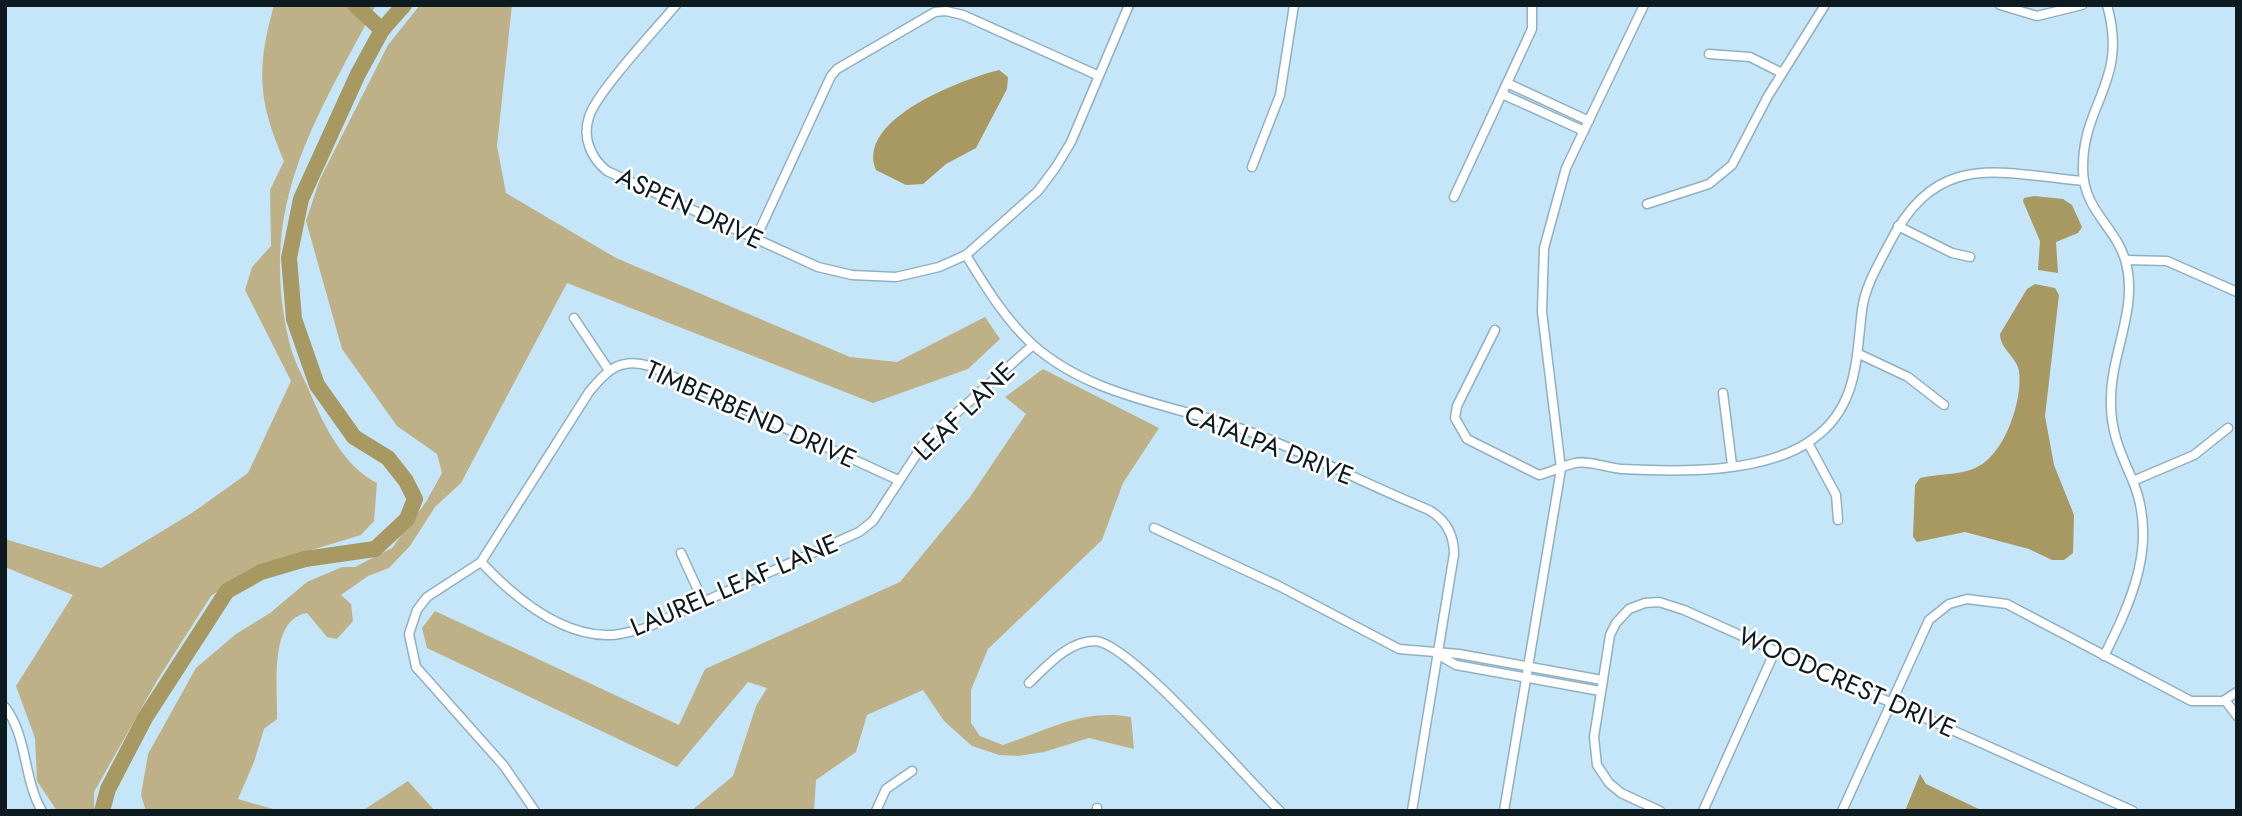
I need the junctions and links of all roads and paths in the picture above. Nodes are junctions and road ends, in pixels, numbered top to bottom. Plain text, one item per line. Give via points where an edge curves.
1 (676, 5) edge
2 (1129, 5) edge
3 (1294, 5) edge
4 (1532, 5) edge
5 (1644, 5) edge
6 (1825, 5) edge
7 (2000, 5) edge
8 (2082, 5) edge
9 (2107, 5) edge
10 (1709, 54) dead end
11 (1782, 73) junction
12 (1097, 75) junction
13 (1507, 83) junction
14 (1502, 94) junction
15 (1589, 121) junction
16 (1584, 131) junction
17 (1252, 167) dead end
18 (2083, 181) junction
19 (1454, 197) dead end
20 (1647, 204) dead end
21 (1898, 226) junction
22 (756, 238) junction
23 (966, 255) junction
24 (1970, 257) dead end
25 (2126, 260) junction
26 (2237, 292) edge
27 (574, 318) dead end
28 (1495, 330) dead end
29 (1033, 345) junction
30 (1859, 354) junction
31 (608, 369) junction
32 (1723, 393) dead end
33 (1944, 405) dead end
34 (2228, 428) dead end
35 (1808, 443) junction
36 (1732, 465) junction
37 (1561, 469) junction
38 (898, 480) junction
39 (2133, 481) junction
40 (1838, 520) dead end
41 (1154, 528) dead end
42 (681, 552) dead end
43 (481, 562) junction
44 (703, 601) junction
45 (1775, 651) junction
46 (1437, 654) junction
47 (2104, 656) junction
48 (1527, 668) junction
49 (1526, 679) junction
50 (1602, 680) junction
51 (1029, 683) dead end
52 (1600, 691) junction
53 (2237, 692) edge
54 (2225, 700) junction
55 (1892, 702) junction
56 (5, 707) edge
57 (2237, 716) edge
58 (912, 771) dead end
59 (42, 811) edge
60 (535, 811) edge
61 (876, 811) edge
62 (1280, 811) edge
63 (1412, 811) edge
64 (1504, 811) edge
65 (1660, 811) edge
66 (1703, 811) edge
67 (1842, 811) edge
68 (2133, 811) edge

1 - 22 street, ASPEN DRIVE via 592,110 589,147 607,171
2 - 12 street
3 - 17 street via 1280,95
4 - 13 street via 1534,23
5 - 15 street
6 - 11 street
7 - 8 street via 2037,16
9 - 18 street via 2113,28 2113,63 2088,135
10 - 11 street via 1750,57
11 - 20 street via 1725,172 1709,184
12 - 22 street via 963,15 935,12 831,76
12 - 23 street via 1071,142 1056,167 1038,191
13 - 14 street
13 - 15 street
14 - 16 street
14 - 19 street
15 - 16 street
16 - 37 street via 1559,188 1542,267 1542,312
18 - 21 street via 1966,174 1926,192
18 - 25 street via 2093,210
21 - 24 street
21 - 30 street via 1865,295
22 - 23 street, ASPEN DRIVE via 818,267 867,277 918,273
23 - 29 street, CATALPA DRIVE via 995,301
25 - 26 street via 2167,261
25 - 39 street via 2130,294 2113,371 2111,407 2119,454
27 - 31 street
28 - 37 street via 1457,406 1457,424 1478,446 1539,475
29 - 38 street, LEAF LANE via 926,440
29 - 46 street, CATALPA DRIVE via 1117,393 1256,434 1435,514 1450,530 1454,554
30 - 33 street via 1908,377
30 - 35 street via 1843,407
31 - 38 street, TIMBERBEND DRIVE via 624,363 650,366
31 - 43 street, TIMBERBEND DRIVE
32 - 36 street
34 - 39 street via 2194,455
35 - 36 street via 1776,458
35 - 40 street via 1836,495
36 - 37 street via 1653,471 1577,463
37 - 48 street
38 - 44 street, LAUREL LEAF LANE via 873,522 859,532
39 - 47 street via 2142,527 2141,568 2130,604
41 - 46 street via 1399,649
42 - 44 street
43 - 44 street, LAUREL LEAF LANE via 529,606 586,633 608,635 643,629
43 - 60 street via 421,603 411,626 410,651 416,667 504,766
45 - 50 street, WOODCREST DRIVE via 1670,604 1644,603 1629,609 1616,623
45 - 55 street, WOODCREST DRIVE
45 - 66 street
46 - 48 street
46 - 49 street via 1456,665
46 - 63 street, CATALPA DRIVE
47 - 54 street via 2181,697 2204,703
47 - 55 street via 2016,608 1987,599 1967,599 1949,604 1929,620
48 - 49 street
48 - 50 street
49 - 52 street
49 - 64 street
50 - 52 street, WOODCREST DRIVE
51 - 62 street via 1073,646 1106,643 1145,673
52 - 65 street, WOODCREST DRIVE via 1593,747 1597,765 1616,790
53 - 54 street
54 - 57 street
55 - 67 street
55 - 68 street, WOODCREST DRIVE
56 - 59 street
58 - 61 street via 886,789

